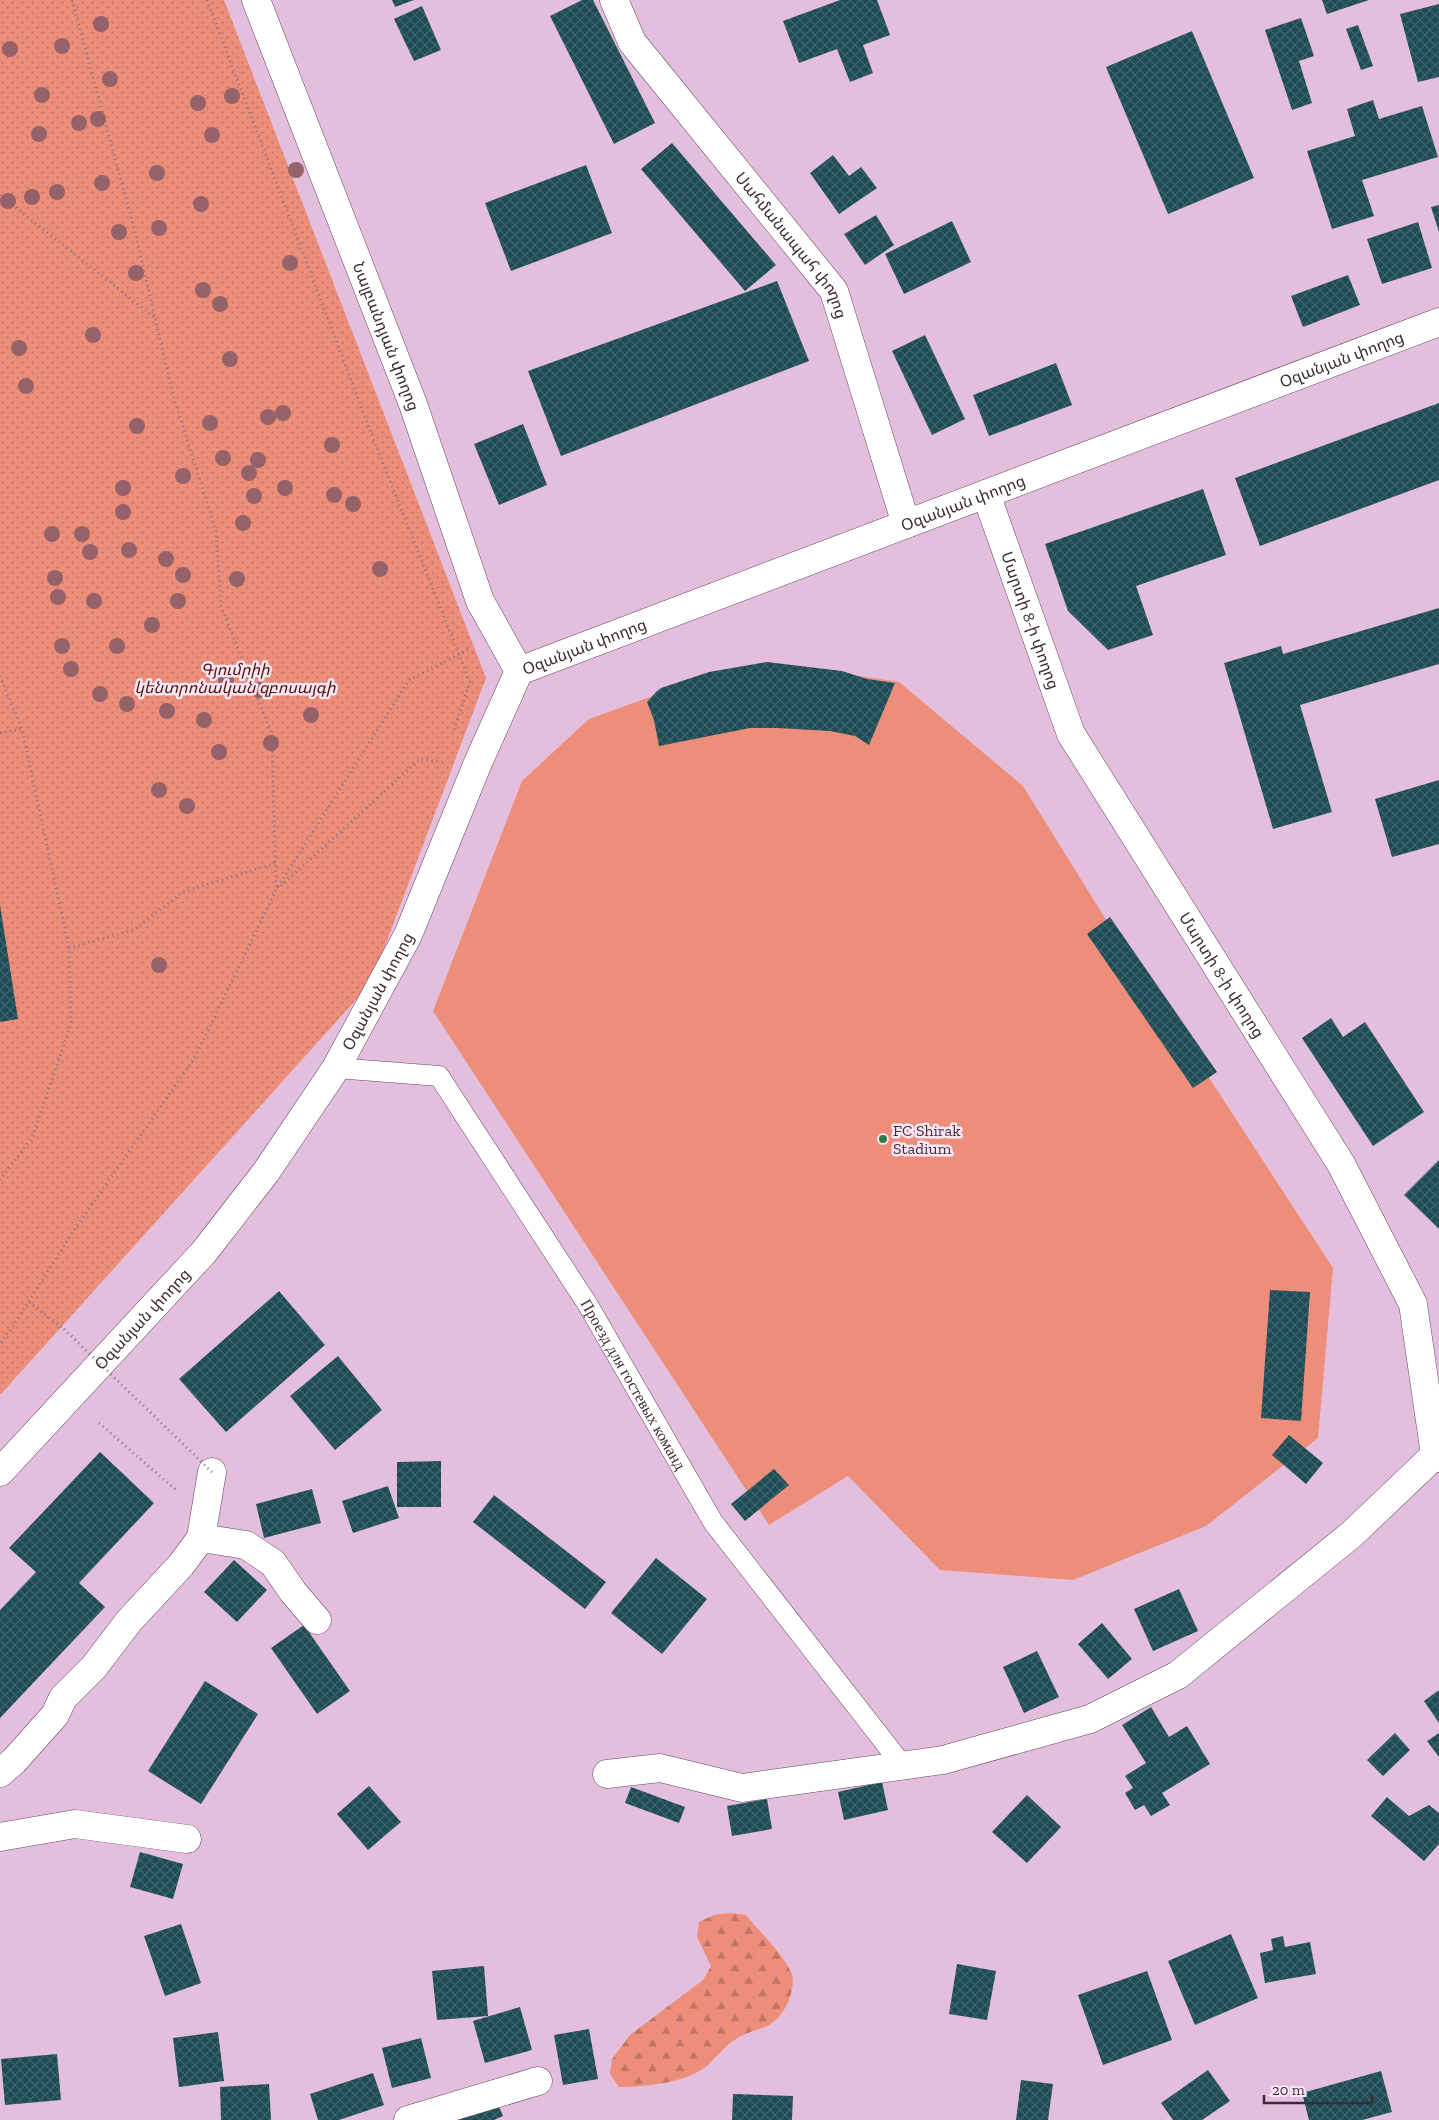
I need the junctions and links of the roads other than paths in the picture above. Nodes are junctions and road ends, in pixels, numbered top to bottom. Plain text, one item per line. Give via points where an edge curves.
1 (256, 0) edge
2 (614, 0) edge
3 (1439, 322) edge
4 (986, 494) junction
5 (906, 524) junction
6 (519, 671) junction
7 (336, 1068) junction
8 (1437, 1457) edge
9 (0, 1472) edge
10 (212, 1472) road end
11 (203, 1526) junction
12 (317, 1620) dead end
13 (903, 1766) junction
14 (0, 1773) edge
15 (607, 1774) dead end
16 (0, 1837) edge
17 (187, 1839) dead end
18 (538, 2080) dead end
19 (408, 2120) edge

1 - 6 street, Նալբանդյան փողոց via 413,404 480,600
2 - 5 street, Սահմանապահ փողոց via 632,42 834,291
3 - 4 street, Օզանյան փողոց
4 - 5 street, Օզանյան փողոց
4 - 8 street, Մարտի 8-ի փողոց via 1071,734 1341,1164 1413,1304
5 - 6 street, Օզանյան փողոց
6 - 7 street, Օզանյան փողոց via 408,935
7 - 9 street, Օզանյան փողոց via 266,1172 204,1252
7 - 13 lane, Проезд для гостевых команд via 439,1076 588,1305 712,1522
8 - 13 street via 1352,1534 1178,1675 1090,1719 943,1760
10 - 11 street
11 - 12 street via 246,1545 273,1563
11 - 14 street via 181,1565 129,1621 94,1667 63,1698 55,1716
13 - 15 street via 742,1788 660,1768
16 - 17 street via 74,1824
18 - 19 street

